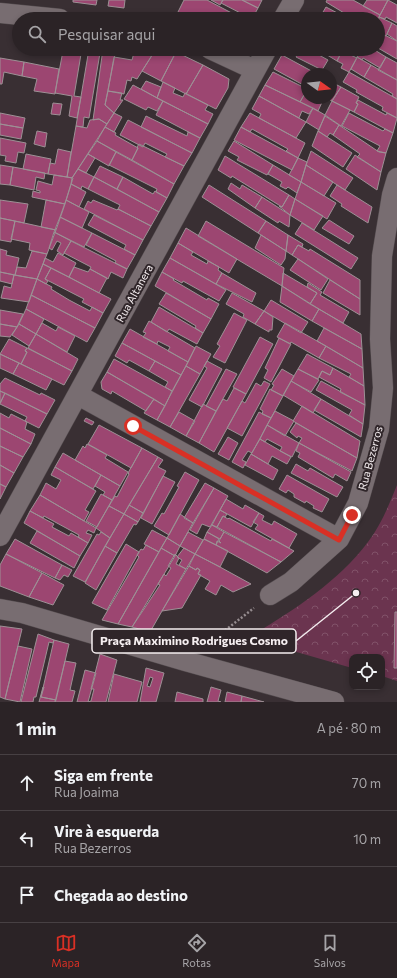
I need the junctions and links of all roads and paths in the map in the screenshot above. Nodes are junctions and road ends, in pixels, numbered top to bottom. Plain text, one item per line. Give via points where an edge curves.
1 (294, 0) edge
2 (287, 12) edge
3 (0, 13) edge
4 (12, 14) edge
5 (225, 56) edge
6 (263, 56) edge
7 (255, 70) junction
8 (397, 178) edge
9 (78, 395) junction
10 (0, 536) edge
11 (339, 540) junction
12 (270, 596) joint
13 (0, 609) edge
14 (185, 661) junction
15 (334, 702) edge

1 - 2 street
3 - 4 street
5 - 7 street
6 - 7 street, Rua Altanera
7 - 9 street, Rua Altanera
8 - 11 street, Rua Bezerros via 382,256 380,340 383,388 379,429 358,503
9 - 10 street, Rua Altanera
9 - 11 street
11 - 12 street, Rua Bezerros via 291,582
12 - 14 path
13 - 14 street via 22,613
14 - 15 street

